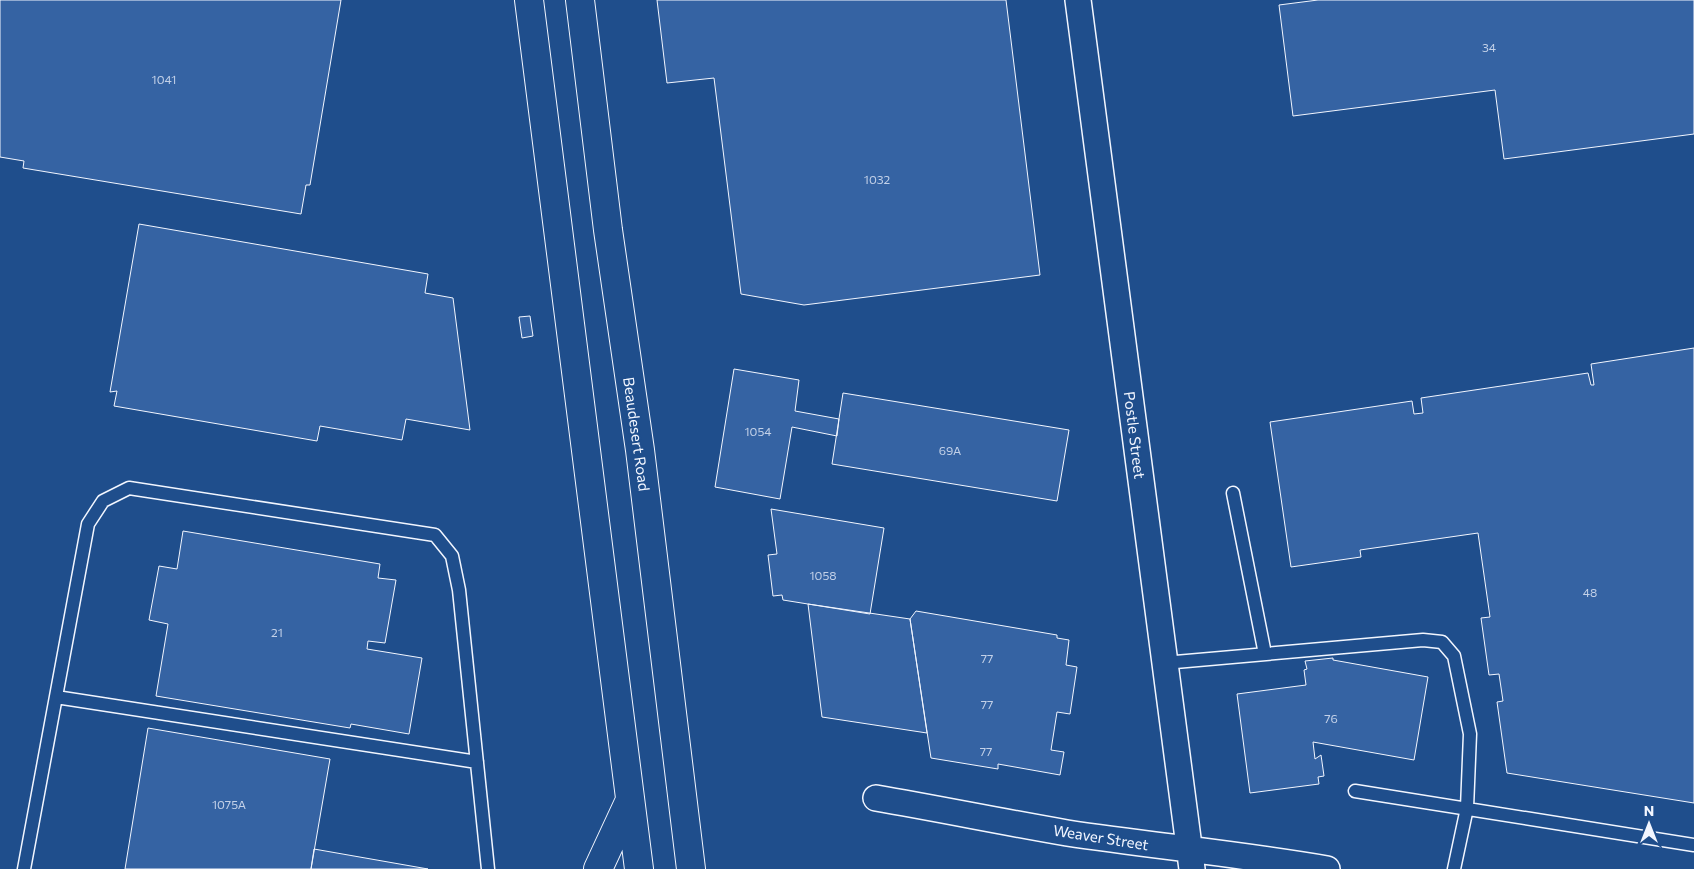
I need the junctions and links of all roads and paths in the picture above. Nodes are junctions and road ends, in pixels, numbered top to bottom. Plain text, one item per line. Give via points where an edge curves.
1 (529, 0) edge
2 (580, 0) edge
3 (1078, 0) edge
4 (1233, 492) dead end
5 (1265, 654) junction
6 (1164, 663) junction
7 (56, 697) junction
8 (477, 762) junction
9 (1355, 791) dead end
10 (876, 798) dead end
11 (630, 800) junction
12 (1467, 808) junction
13 (1694, 845) edge
14 (1192, 860) edge
15 (24, 869) edge
16 (488, 869) edge
17 (598, 869) edge
18 (640, 869) edge
19 (691, 869) edge
20 (1327, 869) edge
21 (1454, 869) edge

1 - 11 highway
2 - 19 highway, Beaudesert Road
3 - 6 street, Postle Street
4 - 5 lane
5 - 6 lane
5 - 12 lane via 1423,640 1442,642 1454,656 1470,734
6 - 14 street, Postle Street
7 - 8 lane
7 - 8 lane via 88,524 103,502 129,488 434,535 452,556 459,590
7 - 15 lane
8 - 16 lane
9 - 12 lane
10 - 14 street, Weaver Street via 1066,832
11 - 17 highway
11 - 18 highway
12 - 13 lane
12 - 21 lane
14 - 20 street, Weaver Street via 1245,855

